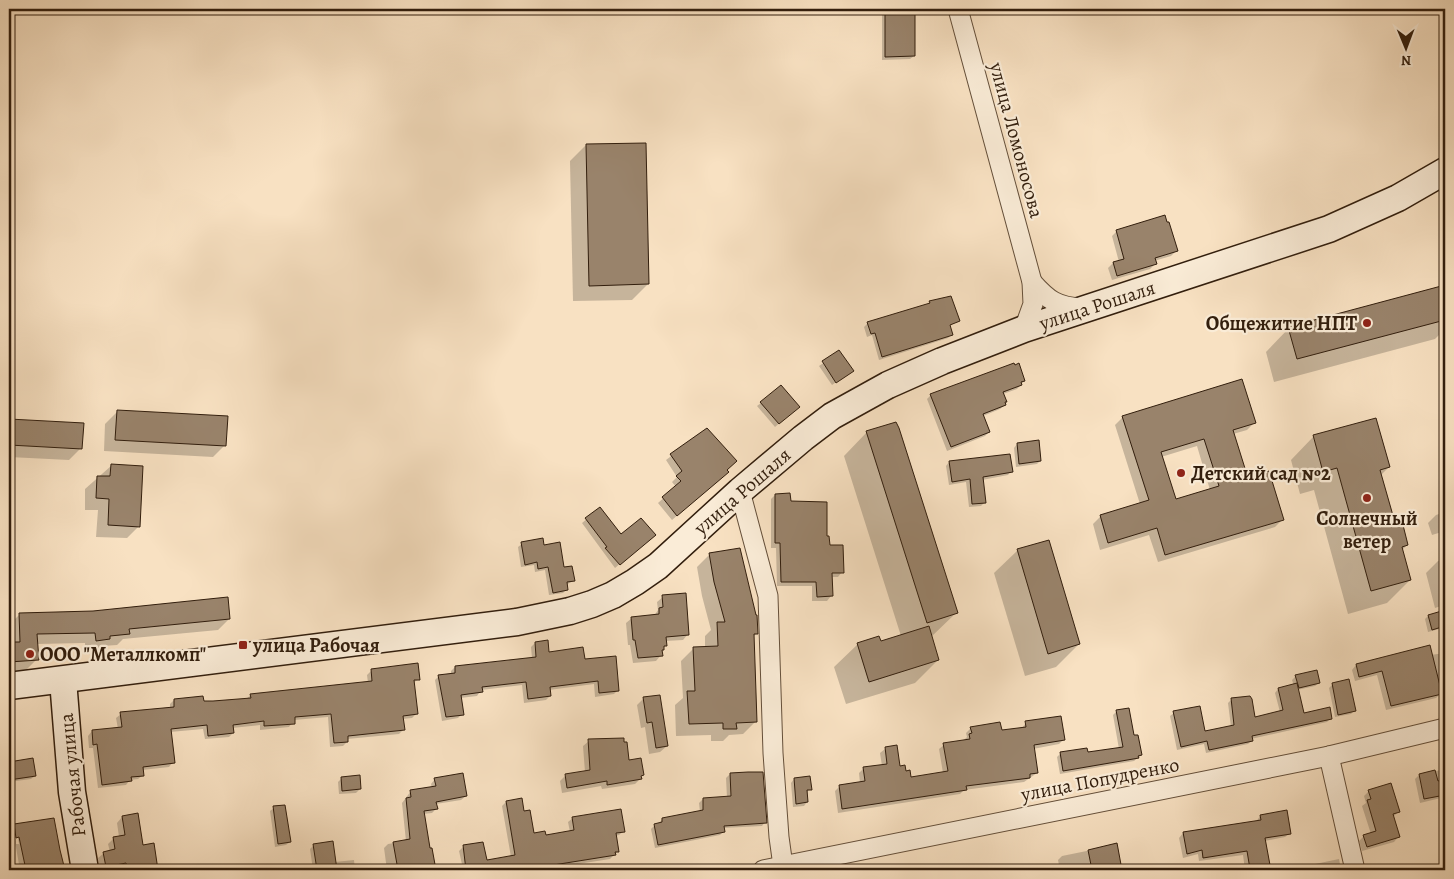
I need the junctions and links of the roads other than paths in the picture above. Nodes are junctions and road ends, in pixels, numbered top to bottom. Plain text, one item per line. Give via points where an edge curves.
1 (958, 9) edge
2 (1445, 171) edge
3 (1032, 282) junction
4 (1090, 308) junction
5 (1024, 329) junction
6 (740, 491) junction
7 (63, 680) junction
8 (9, 686) edge
9 (1445, 728) edge
10 (1329, 756) junction
11 (783, 866) junction
12 (85, 870) edge
13 (763, 870) edge
14 (1355, 870) edge

1 - 3 street, улица Ломоносова
2 - 4 main road, улица Рошаля via 1398,198 1329,229
3 - 4 street via 1055,303 1072,308
3 - 5 street, улица Ломоносова via 1033,304
4 - 5 main road, улица Рошаля
5 - 6 main road, улица Рошаля via 942,361 854,403 803,438
6 - 7 main road, улица Рошаля via 658,566 613,595 570,611 517,622
6 - 11 street via 768,596 773,753
7 - 8 main road, улица Рошаля
7 - 12 main road, Рабочая улица via 72,792
9 - 10 street, улица Попудренко
10 - 11 street, улица Попудренко
10 - 14 street
11 - 13 street, улица Попудренко

